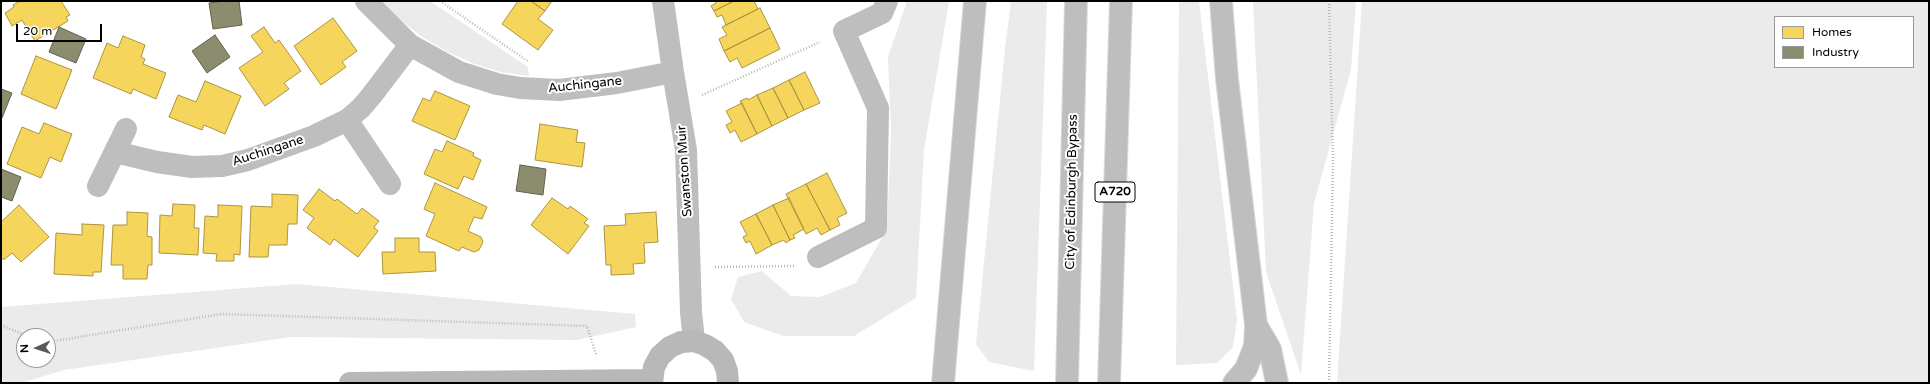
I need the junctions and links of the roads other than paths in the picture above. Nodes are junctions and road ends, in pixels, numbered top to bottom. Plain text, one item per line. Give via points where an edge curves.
1 (366, 1) edge
2 (663, 1) edge
3 (888, 1) edge
4 (975, 1) edge
5 (1076, 1) edge
6 (1120, 1) edge
7 (1221, 1) edge
8 (410, 45) junction
9 (673, 72) junction
10 (347, 120) junction
11 (126, 129) dead end
12 (115, 152) junction
13 (390, 184) dead end
14 (98, 186) dead end
15 (818, 256) road end
16 (1256, 325) junction
17 (694, 341) junction
18 (652, 381) edge
19 (350, 383) edge
20 (728, 383) edge
21 (943, 383) edge
22 (1068, 383) edge
23 (1109, 383) edge
24 (1234, 383) edge
25 (1277, 383) edge

1 - 8 main road, Auchingane
2 - 9 main road, Swanston Muir
3 - 15 main road via 882,13 844,31 878,108 876,228
4 - 21 main road
5 - 22 main road, City of Edinburgh Bypass
6 - 23 main road, A720
7 - 16 main road via 1227,79
8 - 9 main road, Auchingane via 442,64 476,78 497,84 538,89 583,88
8 - 10 main road, Auchingane via 361,108
9 - 17 main road, Swanston Muir via 686,150
10 - 12 main road, Auchingane via 314,136 248,160 222,166 185,166
10 - 13 main road
11 - 12 main road
12 - 14 main road
16 - 24 main road via 1255,346 1246,369
16 - 25 main road via 1270,349
17 - 18 street via 676,344 660,356 654,367
17 - 20 street via 706,344 715,351 727,371
18 - 19 street

